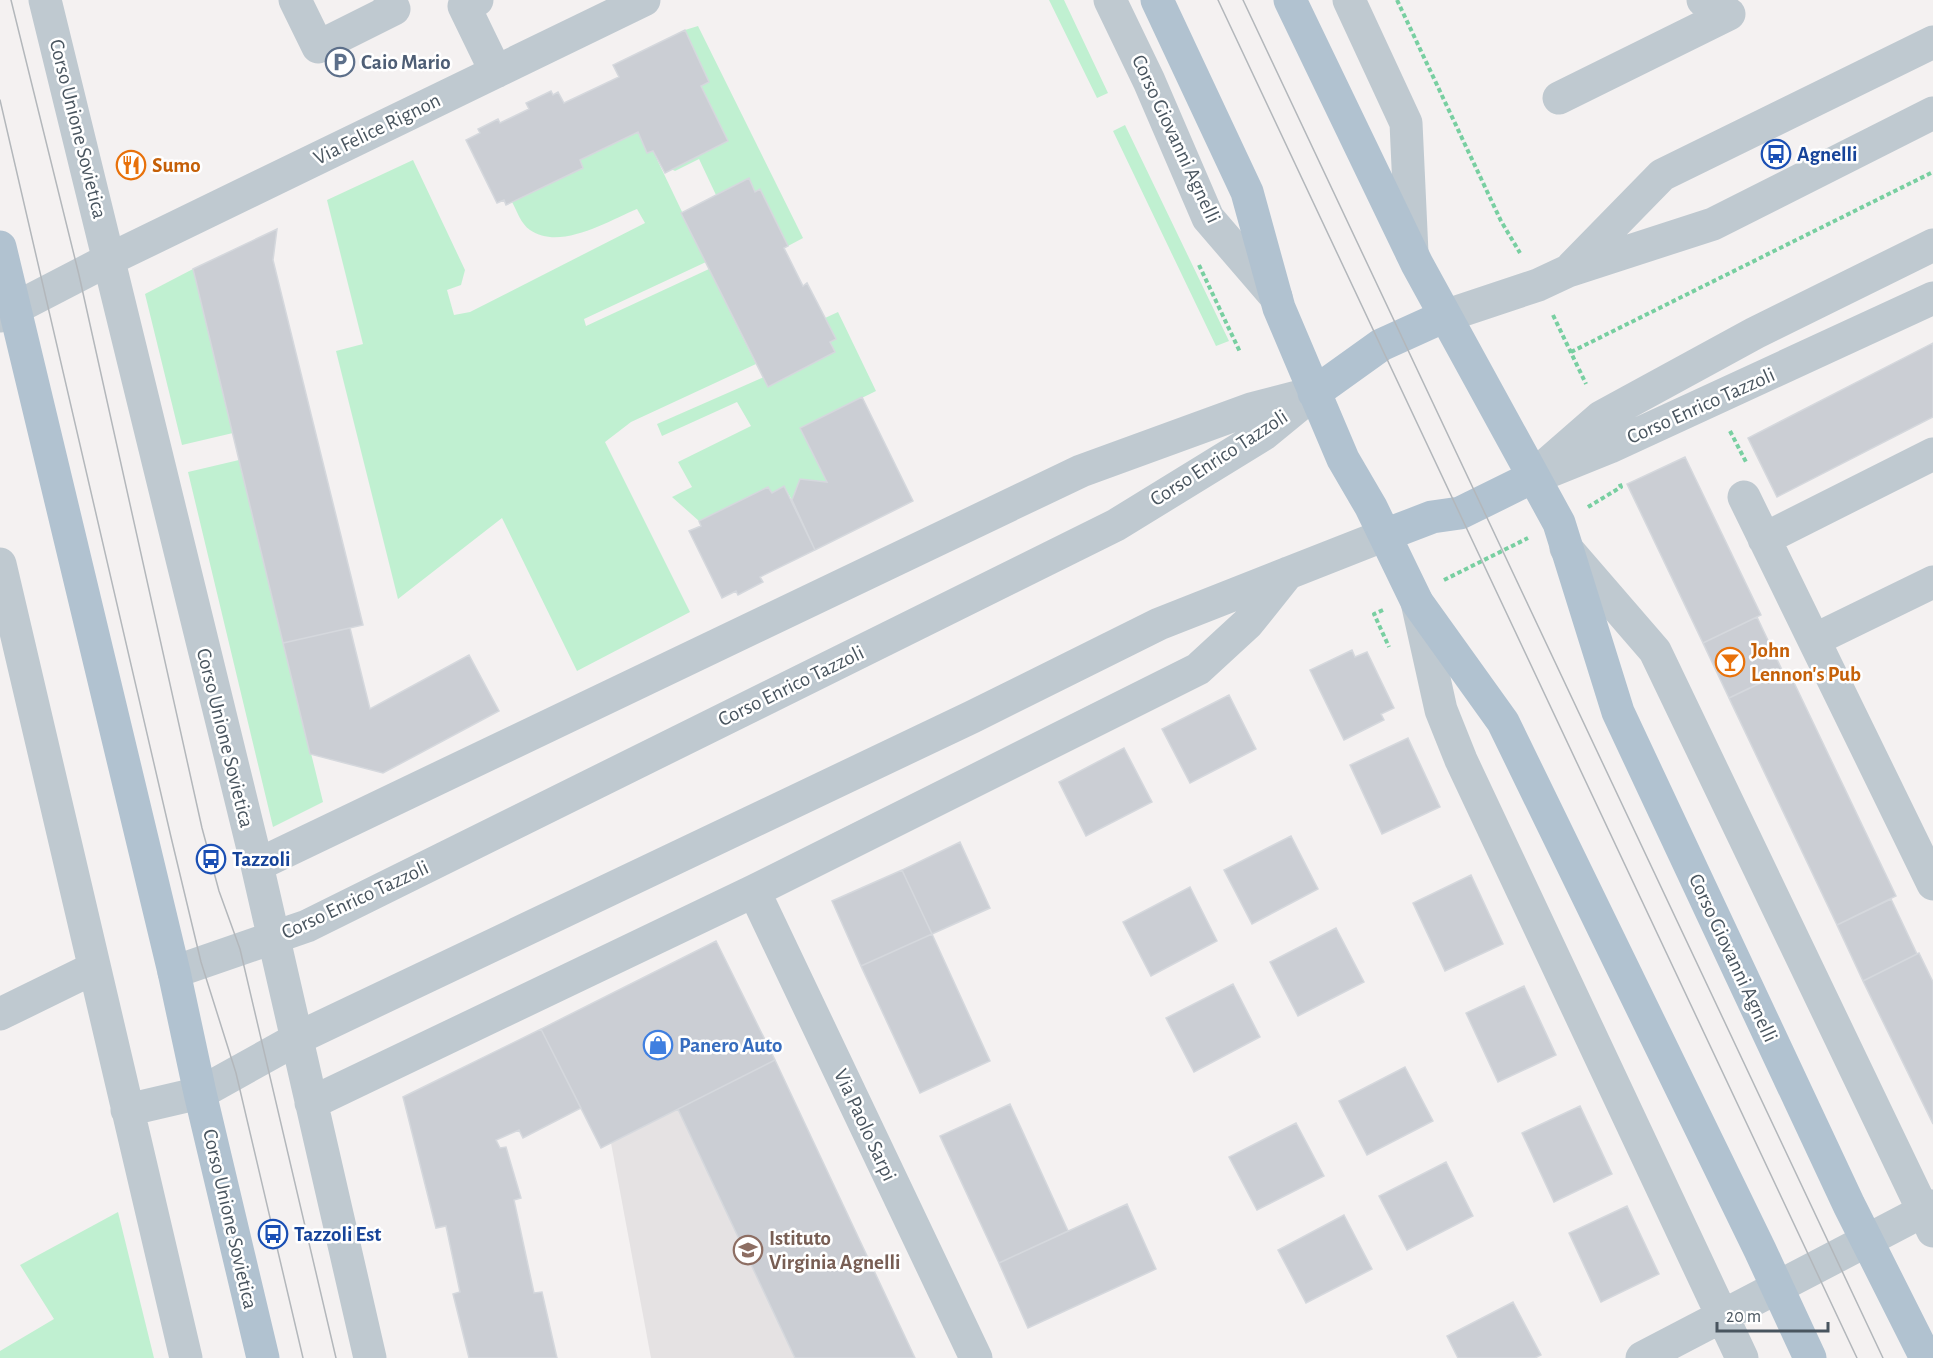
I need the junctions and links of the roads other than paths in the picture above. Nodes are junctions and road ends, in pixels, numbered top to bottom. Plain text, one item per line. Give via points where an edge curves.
1 (45, 0) edge
2 (295, 0) edge
3 (390, 0) edge
4 (477, 0) edge
5 (644, 0) edge
6 (1110, 0) edge
7 (1157, 0) edge
8 (1290, 0) edge
9 (1349, 0) edge
10 (1703, 0) edge
11 (1933, 42) edge
12 (496, 72) junction
13 (1559, 98) dead end
14 (1933, 113) edge
15 (1933, 245) edge
16 (0, 247) edge
17 (1412, 253) junction
18 (110, 259) junction
19 (1568, 271) junction
20 (1276, 297) junction
21 (1933, 298) edge
22 (8, 313) edge
23 (1445, 316) junction
24 (1314, 393) junction
25 (1605, 432) junction
26 (1933, 454) edge
27 (1532, 478) junction
28 (1744, 497) road end
29 (1385, 535) junction
30 (1764, 539) junction
31 (1566, 548) junction
32 (0, 564) edge
33 (1288, 573) junction
34 (1933, 582) edge
35 (1417, 602) junction
36 (1814, 640) junction
37 (257, 865) junction
38 (1933, 884) edge
39 (754, 891) junction
40 (274, 938) junction
41 (94, 968) junction
42 (174, 972) junction
43 (0, 1014) edge
44 (297, 1038) junction
45 (200, 1093) junction
46 (311, 1103) junction
47 (127, 1110) junction
48 (1930, 1216) edge
49 (1868, 1240) junction
50 (1778, 1287) junction
51 (1722, 1316) junction
52 (186, 1358) edge
53 (262, 1358) edge
54 (370, 1358) edge
55 (976, 1358) edge
56 (1642, 1358) edge
57 (1742, 1358) edge
58 (1810, 1358) edge
59 (1926, 1358) edge

1 - 18 street, Corso Unione Sovietica
2 - 3 street via 318,47 394,9
4 - 12 street via 464,6
5 - 12 street, Via Felice Rignon
6 - 20 street, Corso Giovanni Agnelli via 1208,218
7 - 20 main road, Corso Giovanni Agnelli via 1247,192
8 - 17 main road, Corso Giovanni Agnelli
9 - 17 street, Corso Giovanni Agnelli via 1406,123
10 - 13 street via 1729,14
11 - 19 street via 1662,175
12 - 18 street, Via Felice Rignon
14 - 19 street via 1713,224
15 - 25 street, Corso Enrico Tazzoli via 1755,333
16 - 22 main road, Corso Unione Sovietica
17 - 23 main road, Corso Giovanni Agnelli
18 - 22 street
18 - 37 street, Corso Unione Sovietica
19 - 23 street
20 - 24 main road, Corso Giovanni Agnelli
21 - 25 street, Corso Enrico Tazzoli via 1713,398
22 - 42 main road, Corso Unione Sovietica
23 - 24 main road via 1381,345
23 - 27 main road, Corso Giovanni Agnelli
24 - 29 main road, Corso Giovanni Agnelli via 1343,459
24 - 37 street, Corso Enrico Tazzoli via 1251,409 1081,471
24 - 40 street, Corso Enrico Tazzoli via 1264,434 1116,525 337,911
25 - 27 street, Corso Enrico Tazzoli
26 - 30 street
27 - 29 main road via 1460,513 1432,517
27 - 31 main road, Corso Giovanni Agnelli via 1559,524
28 - 30 street
29 - 33 street
29 - 35 main road
30 - 36 street
31 - 48 street, Corso Giovanni Agnelli via 1655,651
31 - 49 main road, Corso Giovanni Agnelli via 1618,712
32 - 41 street
33 - 39 street via 1248,623 1198,669
33 - 44 street via 1159,624
34 - 36 street
35 - 50 main road via 1503,722
35 - 51 street via 1441,710 1461,760
36 - 38 street
37 - 40 street, Corso Unione Sovietica
39 - 46 street
39 - 55 street, Via Paolo Sarpi
40 - 42 street, Corso Enrico Tazzoli
40 - 44 street, Corso Unione Sovietica
41 - 43 street
41 - 47 street
42 - 45 main road, Corso Unione Sovietica
44 - 45 street
44 - 46 street, Corso Unione Sovietica
45 - 47 street
45 - 53 main road, Corso Unione Sovietica
46 - 54 street, Corso Unione Sovietica
47 - 52 street
48 - 49 street
49 - 50 street
49 - 59 main road, Corso Giovanni Agnelli
50 - 51 street
50 - 58 main road
51 - 56 street
51 - 57 street

